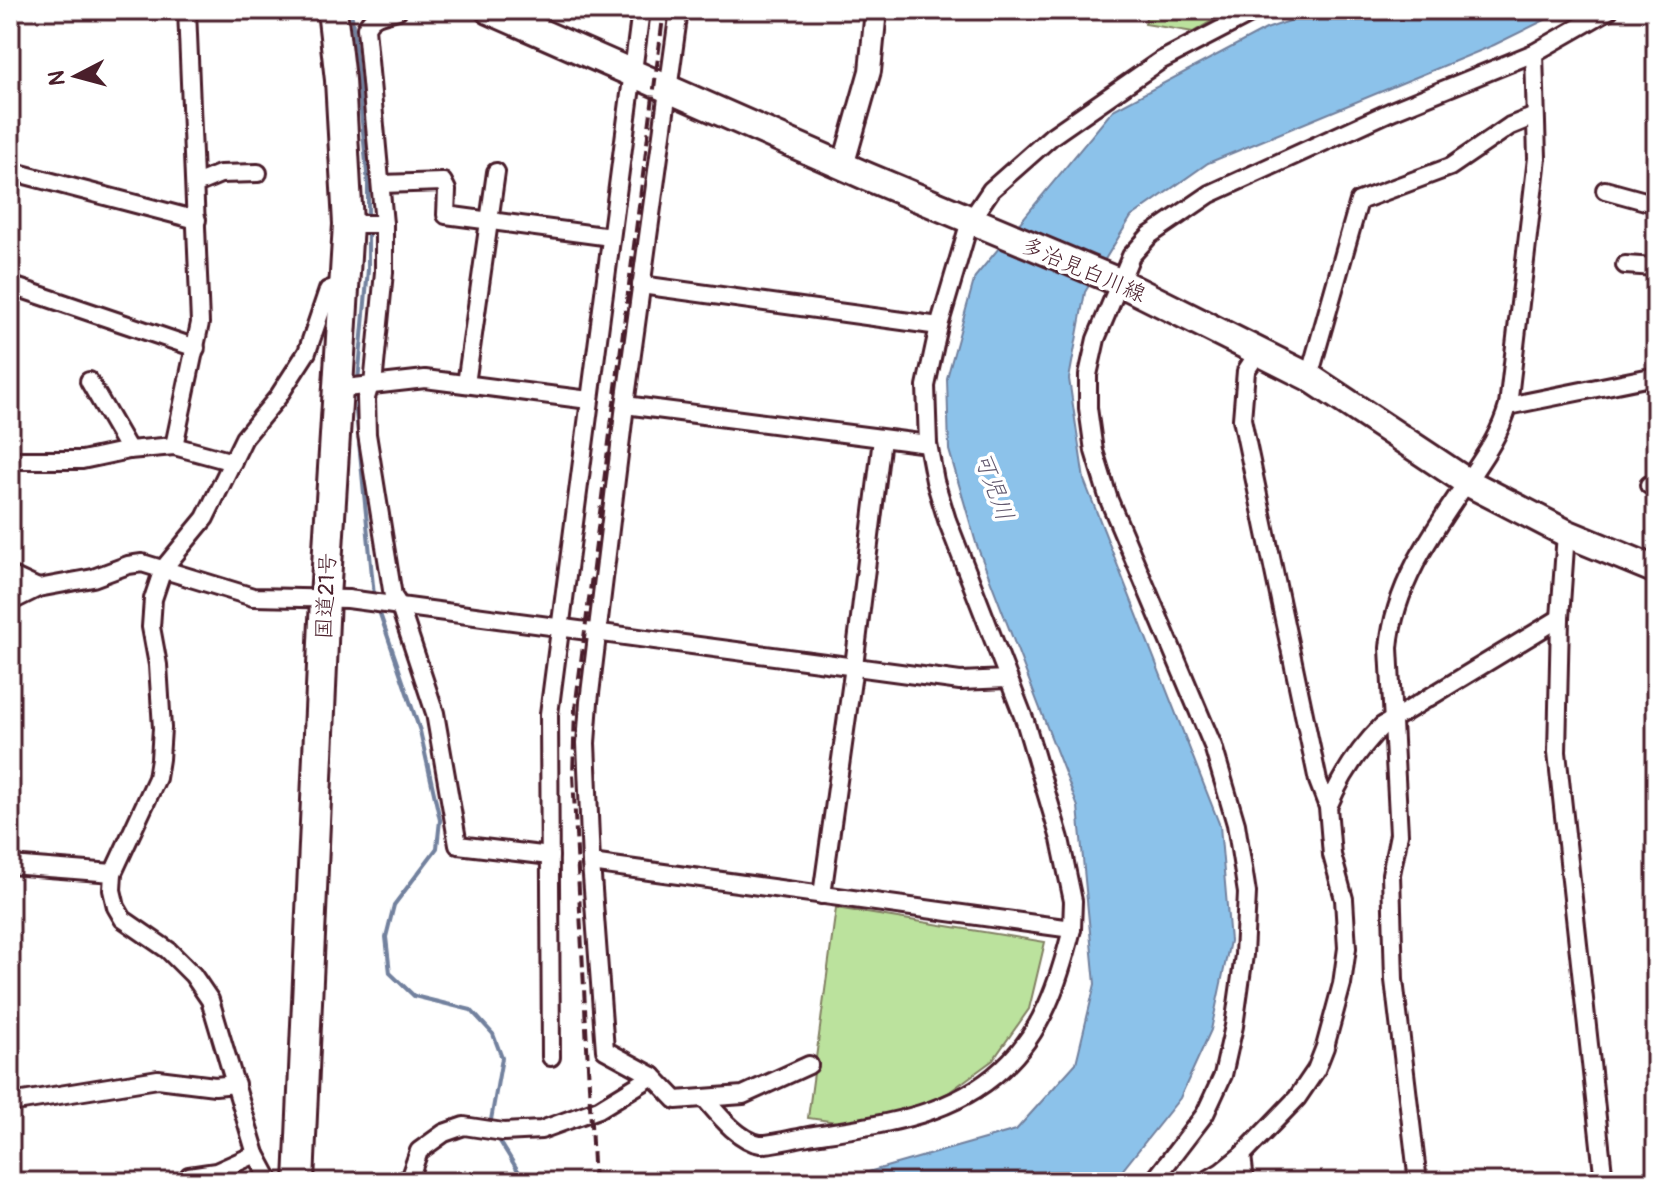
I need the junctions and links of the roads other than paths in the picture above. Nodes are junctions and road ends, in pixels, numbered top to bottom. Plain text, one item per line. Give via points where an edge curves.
1 (187, 10) edge
2 (332, 10) edge
3 (398, 10) edge
4 (489, 10) edge
5 (641, 10) edge
6 (679, 10) edge
7 (876, 10) edge
8 (1258, 10) edge
9 (1609, 10) edge
10 (1534, 53) junction
11 (632, 74) junction
12 (670, 89) junction
13 (1535, 116) junction
14 (843, 166) junction
15 (10, 171) edge
16 (496, 172) dead end
17 (258, 173) dead end
18 (196, 184) junction
19 (381, 184) junction
20 (1605, 190) dead end
21 (1656, 204) edge
22 (197, 220) junction
23 (489, 221) junction
24 (970, 221) junction
25 (348, 224) junction
26 (384, 224) junction
27 (611, 237) junction
28 (1625, 265) dead end
29 (1656, 267) edge
30 (1119, 282) junction
31 (344, 284) junction
32 (10, 285) edge
33 (641, 285) junction
34 (939, 326) junction
35 (196, 348) junction
36 (1259, 351) junction
37 (1656, 376) edge
38 (1309, 377) junction
39 (89, 381) dead end
40 (466, 384) junction
41 (372, 385) junction
42 (337, 389) junction
43 (589, 400) junction
44 (625, 405) junction
45 (1508, 406) junction
46 (882, 439) junction
47 (928, 444) junction
48 (174, 446) junction
49 (129, 450) junction
50 (10, 460) edge
51 (233, 462) junction
52 (1467, 482) junction
53 (1566, 533) junction
54 (1654, 567) edge
55 (163, 569) junction
56 (10, 575) edge
57 (38, 588) junction
58 (325, 598) junction
59 (10, 602) edge
60 (400, 607) junction
61 (1560, 618) junction
62 (559, 627) junction
63 (596, 633) junction
64 (854, 666) junction
65 (1007, 679) junction
66 (1393, 719) junction
67 (1328, 807) junction
68 (550, 856) junction
69 (591, 863) junction
70 (10, 865) edge
71 (113, 873) junction
72 (822, 895) junction
73 (1072, 929) junction
74 (551, 1057) dead end
75 (809, 1065) dead end
76 (653, 1076) junction
77 (236, 1084) junction
78 (704, 1098) junction
79 (10, 1103) edge
80 (256, 1154) junction
81 (1242, 1155) junction
82 (185, 1182) edge
83 (271, 1182) edge
84 (299, 1182) edge
85 (408, 1182) edge
86 (1153, 1182) edge
87 (1204, 1182) edge
88 (1245, 1182) edge
89 (1418, 1182) edge
90 (1604, 1182) edge

1 - 18 street
2 - 25 highway, 国道21号
3 - 19 street via 370,19 366,28
4 - 11 main road, 多治見白川線
5 - 11 street
6 - 12 street
7 - 14 street via 870,71
8 - 24 street via 1160,61 1052,136 991,190
9 - 10 street
10 - 13 street
10 - 30 street via 1210,194 1150,235 1131,256
11 - 12 main road, 多治見白川線
11 - 27 street
12 - 14 main road, 多治見白川線
12 - 33 street
13 - 38 street via 1510,126 1450,167 1359,201
13 - 45 street via 1537,158
14 - 24 main road, 多治見白川線
15 - 22 street
16 - 23 street
17 - 18 street via 220,174
18 - 22 street
19 - 23 street via 443,182 446,215
19 - 26 street
20 - 21 street
22 - 35 street
23 - 27 street
23 - 40 street
24 - 30 main road, 多治見白川線
24 - 34 street
25 - 26 street
25 - 31 highway, 国道21号
26 - 41 street
27 - 43 street
28 - 29 street
30 - 36 main road, 多治見白川線
30 - 86 street via 1088,375 1094,451 1109,500 1213,746 1236,824 1247,893 1244,955 1223,1075 1205,1114
31 - 42 highway, 国道21号
31 - 51 street via 328,290 307,352 244,438
32 - 35 street
33 - 34 street
33 - 44 street
34 - 47 street via 926,386
35 - 48 street
36 - 38 main road, 多治見白川線
36 - 67 street via 1246,371 1242,419 1318,781
37 - 45 street
38 - 52 main road, 多治見白川線
39 - 49 street
40 - 41 street via 425,379
40 - 43 street
41 - 42 street
41 - 60 street via 366,398 367,434 393,596
42 - 58 highway, 国道21号
43 - 62 street
44 - 46 street
44 - 63 street
45 - 52 street via 1497,437
46 - 47 street
46 - 64 street
47 - 65 street via 947,520
48 - 49 street
48 - 51 street
49 - 50 street via 82,460
51 - 55 street via 205,518
52 - 53 main road, 多治見白川線
52 - 66 street via 1394,610 1389,648
53 - 54 main road, 多治見白川線
53 - 61 street
55 - 57 street via 128,565
55 - 58 street via 253,597
55 - 71 street via 151,627 162,728 157,778
56 - 57 street
57 - 59 street
58 - 60 street
58 - 84 highway, 国道21号
60 - 62 street
60 - 68 street via 435,713 458,845
61 - 66 street
61 - 90 street via 1557,752
62 - 63 street
62 - 68 street via 549,714
63 - 64 street
63 - 69 street via 586,743
64 - 65 street via 960,681
64 - 72 street
65 - 73 street via 1060,839 1073,901
66 - 67 street via 1360,748
66 - 89 street via 1399,834 1391,874 1394,980
67 - 81 street via 1332,855 1344,899 1347,948 1342,984 1316,1070 1297,1098
68 - 74 street
69 - 72 street
69 - 76 street via 605,1050
70 - 71 street
71 - 77 street via 112,890 123,919 168,950 210,1000
72 - 73 street
73 - 78 street via 1036,1029 1004,1068 965,1096 928,1112 874,1125 760,1144 729,1127
75 - 78 street via 743,1095
76 - 78 street via 676,1100
76 - 85 street via 599,1109 541,1130 464,1126 444,1133 419,1151
77 - 79 street via 158,1079
77 - 80 street
80 - 82 street via 216,1172 189,1176
80 - 83 street
81 - 87 street
81 - 88 street

